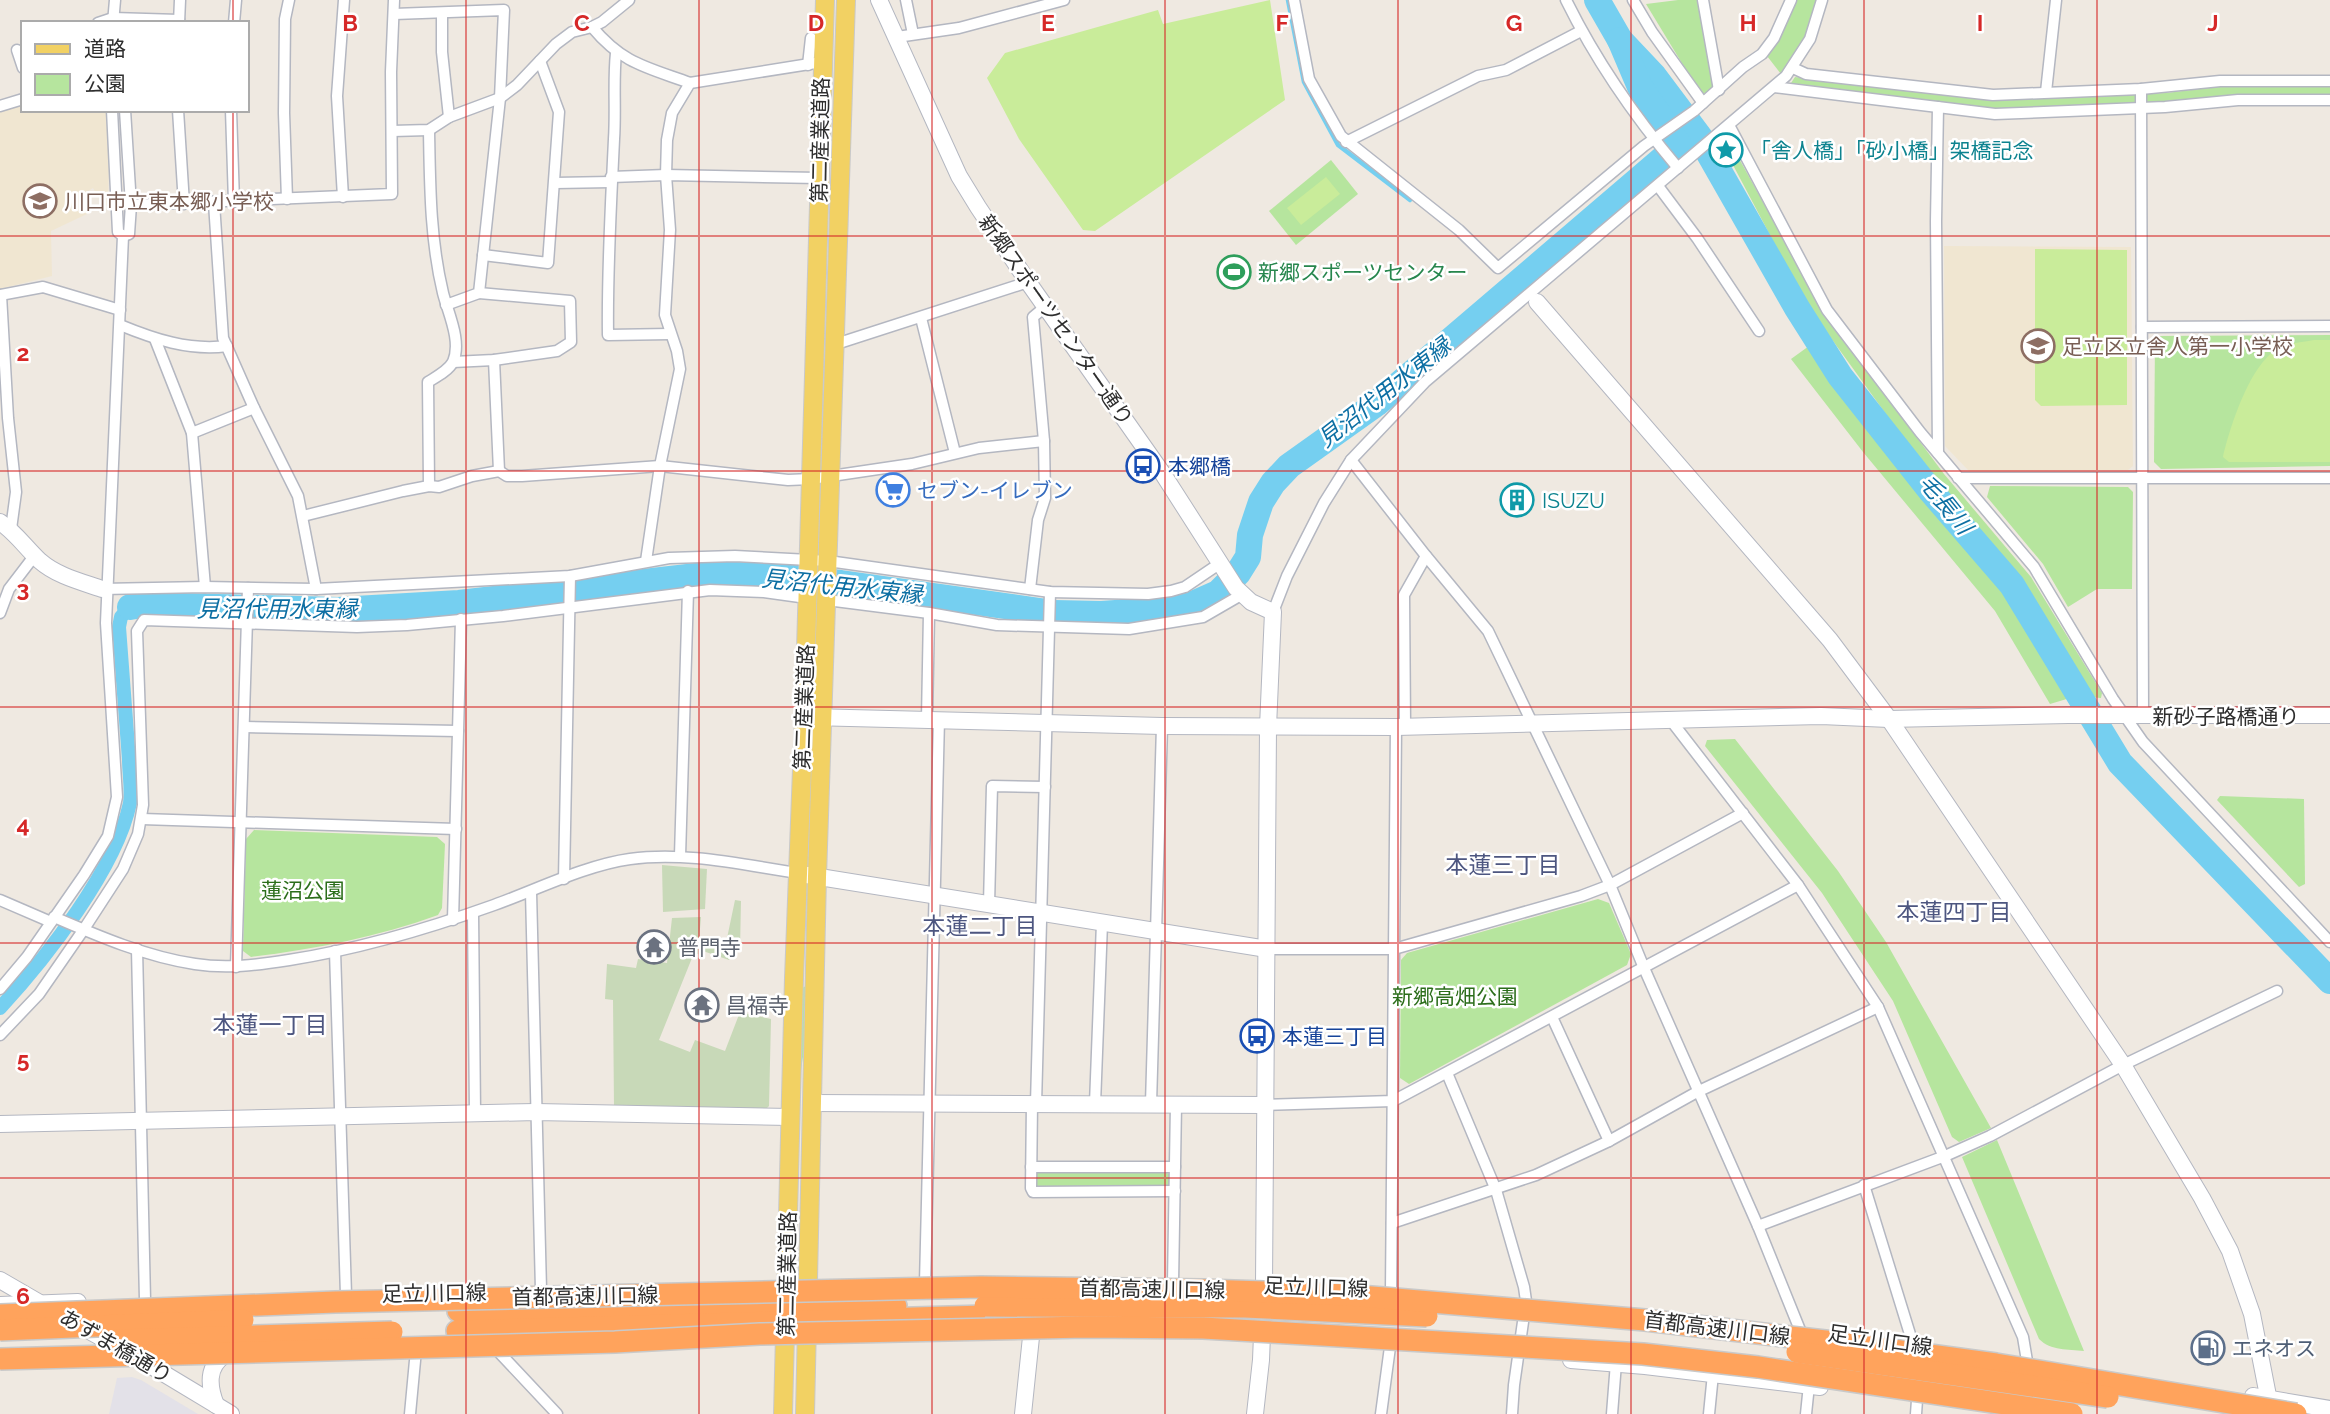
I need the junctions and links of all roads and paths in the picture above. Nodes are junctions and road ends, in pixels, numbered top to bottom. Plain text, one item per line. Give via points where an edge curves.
1 (116, 0) edge
2 (180, 0) edge
3 (236, 0) edge
4 (289, 0) edge
5 (344, 0) edge
6 (394, 0) edge
7 (629, 0) edge
8 (825, 0) edge
9 (846, 0) edge
10 (879, 0) edge
11 (906, 0) edge
12 (1064, 0) edge
13 (1294, 0) edge
14 (1566, 0) edge
15 (1633, 0) edge
16 (1703, 0) edge
17 (1791, 0) edge
18 (1822, 0) edge
19 (2056, 0) edge
20 (494, 5) edge
21 (394, 14) junction
22 (442, 14) junction
23 (113, 20) edge
24 (128, 21) edge
25 (179, 21) edge
26 (234, 21) edge
27 (592, 27) junction
28 (1581, 31) junction
29 (905, 36) junction
30 (811, 38) dead end
31 (616, 52) junction
32 (540, 61) junction
33 (815, 64) junction
34 (1793, 68) junction
35 (2330, 81) edge
36 (690, 83) junction
37 (1774, 87) junction
38 (2141, 89) junction
39 (1718, 90) junction
40 (2046, 92) junction
41 (500, 98) junction
42 (21, 100) edge
43 (2330, 100) edge
44 (1703, 103) junction
45 (0, 106) edge
46 (1938, 107) junction
47 (2141, 108) junction
48 (112, 112) edge
49 (125, 112) edge
50 (178, 112) edge
51 (231, 112) edge
52 (449, 117) junction
53 (1729, 125) junction
54 (429, 130) junction
55 (392, 131) junction
56 (1659, 140) junction
57 (1346, 142) junction
58 (1676, 166) junction
59 (666, 175) junction
60 (819, 178) junction
61 (611, 179) junction
62 (555, 183) junction
63 (1658, 186) junction
64 (343, 197) junction
65 (287, 199) junction
66 (234, 202) junction
67 (214, 203) junction
68 (184, 204) junction
69 (131, 205) junction
70 (123, 236) junction
71 (483, 255) junction
72 (1028, 282) junction
73 (479, 293) junction
74 (1, 295) edge
75 (1534, 298) junction
76 (446, 305) junction
77 (1045, 307) junction
78 (120, 310) junction
79 (921, 318) junction
80 (120, 325) junction
81 (2330, 326) edge
82 (2142, 327) junction
83 (1759, 331) dead end
84 (670, 334) junction
85 (155, 339) junction
86 (833, 345) junction
87 (227, 346) junction
88 (494, 360) junction
89 (453, 362) junction
90 (254, 408) junction
91 (192, 433) junction
92 (1044, 441) junction
93 (955, 453) junction
94 (1938, 453) junction
95 (1352, 460) junction
96 (660, 466) junction
97 (499, 471) junction
98 (830, 477) junction
99 (1958, 478) junction
100 (2330, 478) edge
101 (811, 479) junction
102 (2143, 479) junction
103 (429, 486) junction
104 (303, 516) junction
105 (6, 526) edge
106 (35, 555) junction
107 (1426, 556) junction
108 (646, 561) junction
109 (808, 564) junction
110 (828, 566) junction
111 (1222, 568) junction
112 (570, 580) junction
113 (205, 587) junction
114 (105, 589) junction
115 (316, 589) junction
116 (1030, 589) junction
117 (688, 592) junction
118 (1239, 592) junction
119 (247, 594) junction
120 (807, 594) junction
121 (827, 597) junction
122 (1050, 597) junction
123 (571, 605) junction
124 (0, 612) edge
125 (929, 612) junction
126 (1273, 612) junction
127 (247, 619) junction
128 (461, 619) junction
129 (1048, 625) junction
130 (2123, 715) junction
131 (2330, 715) edge
132 (2143, 716) junction
133 (804, 717) junction
134 (823, 717) junction
135 (933, 719) junction
136 (1669, 719) junction
137 (1889, 719) junction
138 (1048, 722) junction
139 (1534, 723) junction
140 (1163, 726) junction
141 (244, 727) junction
142 (1268, 727) junction
143 (1401, 727) junction
144 (458, 731) junction
145 (1045, 787) junction
146 (1743, 813) junction
147 (142, 819) junction
148 (240, 822) junction
149 (456, 829) junction
150 (680, 856) junction
151 (798, 873) junction
152 (817, 877) junction
153 (564, 879) junction
154 (1610, 885) junction
155 (1798, 886) junction
156 (531, 892) junction
157 (934, 896) junction
158 (0, 900) edge
159 (989, 904) junction
160 (1042, 912) junction
161 (473, 913) junction
162 (55, 919) junction
163 (453, 920) junction
164 (1102, 923) junction
165 (80, 927) junction
166 (1155, 932) junction
167 (2330, 942) edge
168 (1394, 948) junction
169 (137, 949) junction
170 (1267, 949) junction
171 (335, 951) junction
172 (236, 967) junction
173 (1644, 968) junction
174 (0, 989) edge
175 (2277, 991) dead end
176 (1878, 1007) junction
177 (1552, 1017) junction
178 (0, 1035) edge
179 (2123, 1065) junction
180 (1447, 1073) junction
181 (1697, 1091) junction
182 (1393, 1101) junction
183 (812, 1103) junction
184 (1034, 1104) junction
185 (1095, 1104) junction
186 (1152, 1104) junction
187 (1176, 1104) junction
188 (930, 1105) junction
189 (1265, 1105) junction
190 (536, 1112) junction
191 (475, 1113) junction
192 (340, 1115) junction
193 (790, 1117) junction
194 (139, 1120) junction
195 (0, 1124) edge
196 (1609, 1141) junction
197 (1945, 1156) junction
198 (1031, 1167) junction
199 (1175, 1167) junction
200 (1864, 1185) junction
201 (1496, 1190) junction
202 (1175, 1191) junction
203 (1392, 1223) junction
204 (1758, 1226) junction
205 (0, 1280) edge
206 (925, 1283) junction
207 (1173, 1283) junction
208 (1264, 1285) junction
209 (541, 1290) junction
210 (1391, 1291) junction
211 (346, 1295) junction
212 (145, 1300) junction
213 (1526, 1301) junction
214 (38, 1303) junction
215 (0, 1305) edge
216 (985, 1311) junction
217 (797, 1313) junction
218 (0, 1315) edge
219 (457, 1321) junction
220 (1800, 1329) junction
221 (0, 1330) edge
222 (1031, 1337) junction
223 (1262, 1339) junction
224 (1913, 1345) junction
225 (0, 1346) edge
226 (1390, 1347) junction
227 (495, 1348) junction
228 (416, 1350) junction
229 (1643, 1353) junction
230 (225, 1355) junction
231 (1518, 1356) junction
232 (138, 1357) junction
233 (0, 1361) edge
234 (2027, 1362) junction
235 (1616, 1363) junction
236 (1713, 1374) junction
237 (1809, 1385) junction
238 (216, 1405) junction
239 (2270, 1406) edge
240 (1916, 1407) edge
241 (2330, 1409) edge
242 (231, 1414) edge
243 (410, 1414) edge
244 (556, 1414) edge
245 (783, 1414) edge
246 (805, 1414) edge
247 (1023, 1414) edge
248 (1255, 1414) edge
249 (1381, 1414) edge
250 (1512, 1414) edge
251 (1612, 1414) edge
252 (1709, 1414) edge
253 (1806, 1414) edge
254 (2006, 1414) edge
255 (2035, 1414) edge
256 (2072, 1414) edge
257 (2234, 1414) edge
258 (2296, 1414) edge

1 - 23 street
2 - 25 street
3 - 26 street
4 - 65 street via 284,113
5 - 64 street via 337,96
6 - 21 street
7 - 27 street
8 - 33 main road, 第二産業道路
9 - 86 main road, 第二産業道路
10 - 29 street, 新郷スポーツセンター通り
11 - 29 street
12 - 29 street via 959,28
13 - 57 street via 1309,79
14 - 28 street
15 - 44 street
16 - 39 street
17 - 39 street via 1762,54
18 - 34 street via 1810,39
19 - 40 street
20 - 22 street
20 - 41 street via 504,10
21 - 22 street
21 - 55 street
22 - 52 street
23 - 24 street
27 - 31 street
27 - 32 street via 572,32
28 - 56 street
28 - 57 street
29 - 72 street, 新郷スポーツセンター通り via 959,176
30 - 33 street
31 - 36 street via 628,61
31 - 61 street
32 - 41 street
32 - 62 street via 559,112
33 - 36 street
33 - 60 main road, 第二産業道路
34 - 37 street
34 - 40 street via 1805,74 1993,95
35 - 38 street via 2220,81
36 - 59 street via 672,113
37 - 46 street
37 - 53 street
38 - 40 street
38 - 47 street
39 - 44 street
41 - 52 street
41 - 71 street
42 - 45 street
43 - 47 street via 2238,100
44 - 56 street
46 - 47 street via 1995,114
46 - 94 street
47 - 82 street
48 - 70 street via 118,232
49 - 69 street
50 - 68 street
51 - 66 street
52 - 54 street
53 - 58 street
53 - 94 street via 1827,310
54 - 55 street
54 - 76 street via 431,212
55 - 64 street via 392,194
56 - 57 street via 1498,268 1459,230
56 - 58 street
58 - 63 street
59 - 60 street
59 - 61 street
59 - 84 street via 670,230 665,316
60 - 101 main road, 第二産業道路
61 - 62 street
61 - 84 street via 608,335
62 - 71 street via 548,263
63 - 75 street
63 - 83 street
64 - 65 street
65 - 66 street
66 - 67 street
67 - 68 street
67 - 87 street
68 - 69 street
69 - 70 street via 129,234
70 - 78 street
71 - 73 street
72 - 77 street, 新郷スポーツセンター通り
72 - 79 street
73 - 76 street
73 - 88 street via 570,301 571,342 557,351
74 - 78 street via 43,287
74 - 105 street via 16,492
75 - 95 street via 1425,382
75 - 137 street via 1830,640
76 - 89 street via 455,335
77 - 92 street via 1033,317
77 - 111 street, 新郷スポーツセンター通り via 1163,474
78 - 80 street
79 - 86 street
79 - 93 street
80 - 85 street
80 - 114 street
81 - 82 street
82 - 102 street
84 - 96 street via 680,369
85 - 87 street via 205,349
85 - 91 street
86 - 98 main road, 第二産業道路
87 - 90 street
88 - 89 street
88 - 97 street
89 - 103 street via 428,382
90 - 91 street
90 - 104 street via 298,496
91 - 113 street
92 - 93 street
92 - 116 street via 1045,498
93 - 98 street
94 - 99 street
95 - 107 street
95 - 126 street via 1324,503
96 - 97 street via 522,477
96 - 101 street
96 - 108 street
97 - 103 street
98 - 101 street
98 - 110 main road, 第二産業道路
99 - 102 street
99 - 130 street via 2034,567
100 - 102 street
101 - 109 main road, 第二産業道路
102 - 132 street
103 - 104 street
104 - 115 street
105 - 106 street
106 - 114 street via 51,569
106 - 124 street via 9,589
107 - 139 street via 1488,631
107 - 143 street via 1404,595
108 - 109 street via 696,556
108 - 112 street
109 - 110 street
109 - 120 main road, 第二産業道路
110 - 116 street
110 - 121 main road, 第二産業道路
111 - 118 street, 新郷スポーツセンター通り
111 - 122 street via 1171,591
112 - 115 street
112 - 123 street
113 - 114 street
113 - 119 street
114 - 162 street via 117,797 108,836
115 - 119 street
116 - 122 street
117 - 120 street
117 - 123 street
117 - 150 street
118 - 126 street, 新郷スポーツセンター通り
118 - 129 street via 1203,617 1168,624 1129,629
119 - 127 street
120 - 133 main road, 第二産業道路
121 - 125 street
121 - 134 main road, 第二産業道路
122 - 129 street
123 - 128 street
123 - 153 street
125 - 129 street via 997,625
125 - 135 street
126 - 142 street
127 - 128 street via 357,627
127 - 141 street
127 - 147 street via 144,620 137,631
128 - 144 street
129 - 138 street
130 - 132 street, 新砂子路橋通り
130 - 137 street, 新砂子路橋通り
130 - 167 street via 2143,743
131 - 132 street, 新砂子路橋通り
133 - 134 street, 新砂子路橋通り
133 - 151 main road, 第二産業道路
134 - 135 street, 新砂子路橋通り
134 - 152 main road, 第二産業道路
135 - 138 street, 新砂子路橋通り
135 - 157 street
136 - 137 street, 新砂子路橋通り
136 - 139 street, 新砂子路橋通り
136 - 146 street
137 - 179 street
138 - 140 street, 新砂子路橋通り
138 - 145 street
139 - 143 street, 新砂子路橋通り
139 - 154 street
140 - 142 street, 新砂子路橋通り
140 - 166 street
141 - 144 street
141 - 148 street
142 - 143 street, 新砂子路橋通り
142 - 170 street
143 - 168 street
144 - 149 street
145 - 159 street via 992,786
145 - 160 street
146 - 154 street
146 - 155 street
147 - 148 street
147 - 165 street via 123,869
148 - 149 street
148 - 172 street
149 - 163 street
150 - 151 street
150 - 153 street via 628,859
151 - 152 street
151 - 193 main road, 第二産業道路
152 - 157 street
152 - 183 main road, 第二産業道路
153 - 156 street
154 - 168 street
154 - 173 street
155 - 173 street
155 - 176 street
156 - 161 street
156 - 190 street
157 - 159 street
157 - 188 street
158 - 162 street
159 - 160 street
160 - 164 street
160 - 184 street
161 - 163 street
161 - 191 street
162 - 165 street
162 - 174 street
163 - 171 street
164 - 166 street
164 - 185 street
165 - 169 street
165 - 178 street via 39,994
166 - 170 street
166 - 186 street
168 - 170 street
168 - 182 street
169 - 172 street via 175,961
169 - 194 street
170 - 189 street
171 - 172 street
171 - 192 street
173 - 177 street
173 - 181 street
175 - 179 street
176 - 181 street
176 - 197 street
177 - 180 street
177 - 196 street
179 - 197 street
179 - 239 street via 2230,1251 2252,1314
180 - 182 street
180 - 201 street
181 - 196 street
181 - 204 street
182 - 189 street
182 - 203 street
183 - 188 street
183 - 217 main road, 第二産業道路
184 - 185 street
184 - 188 street
184 - 198 street
185 - 186 street
186 - 187 street
187 - 189 street
187 - 199 street
188 - 206 street
189 - 208 street
190 - 191 street
190 - 193 street
190 - 209 street
191 - 192 street
192 - 194 street
192 - 211 street
193 - 217 main road, 第二産業道路
194 - 195 street
194 - 212 street
196 - 201 street
197 - 200 street
197 - 234 street via 2023,1337
198 - 199 street
198 - 202 street via 1033,1192
199 - 202 street
200 - 204 street
200 - 224 street
201 - 203 street
201 - 213 street
202 - 207 street
203 - 210 street
204 - 220 street
205 - 214 street, あずま橋通り
206 - 207 street, 足立川口線
206 - 217 street, 足立川口線
207 - 208 street, 足立川口線
208 - 210 street, 足立川口線
208 - 223 street
209 - 211 street, 足立川口線
209 - 217 street, 足立川口線
210 - 213 street, 足立川口線
211 - 212 street, 足立川口線
212 - 214 street, 足立川口線
213 - 220 street, 足立川口線
213 - 231 street
214 - 215 street, 足立川口線
214 - 232 street, あずま橋通り
216 - 217 highway
216 - 229 highway, bridge via 1220,1317 1440,1330 1571,1341
216 - 257 highway, bridge via 1245,1307 1564,1325 1756,1346
217 - 219 highway
217 - 222 street, 足立川口線
217 - 227 street, 足立川口線
217 - 245 main road, 第二産業道路
217 - 246 main road, 第二産業道路
218 - 258 highway, 首都高速川口線, bridge via 981,1287 1348,1295 1820,1340
219 - 221 highway, bridge
219 - 225 highway, bridge
220 - 224 street, 足立川口線
222 - 223 street, 足立川口線
222 - 247 street
223 - 226 street, 足立川口線
223 - 248 street
224 - 234 street, 足立川口線
226 - 231 street, 足立川口線
226 - 249 street
227 - 228 street, 足立川口線
227 - 244 street
228 - 230 street, 足立川口線
228 - 243 street
229 - 233 highway, 首都高速川口線, bridge via 1217,1329 1086,1327
229 - 256 highway, 首都高速川口線, bridge
230 - 232 street, 足立川口線
230 - 238 street via 215,1363 210,1377
231 - 235 street, 足立川口線
231 - 250 street
232 - 233 street, 足立川口線
232 - 238 street, あずま橋通り
234 - 239 street, 足立川口線
234 - 255 street
235 - 236 street, 足立川口線
235 - 251 street
236 - 237 street, 足立川口線
236 - 252 street
237 - 240 street, 足立川口線
237 - 253 street
238 - 242 street, あずま橋通り
239 - 241 street, 足立川口線
240 - 254 street, 足立川口線

